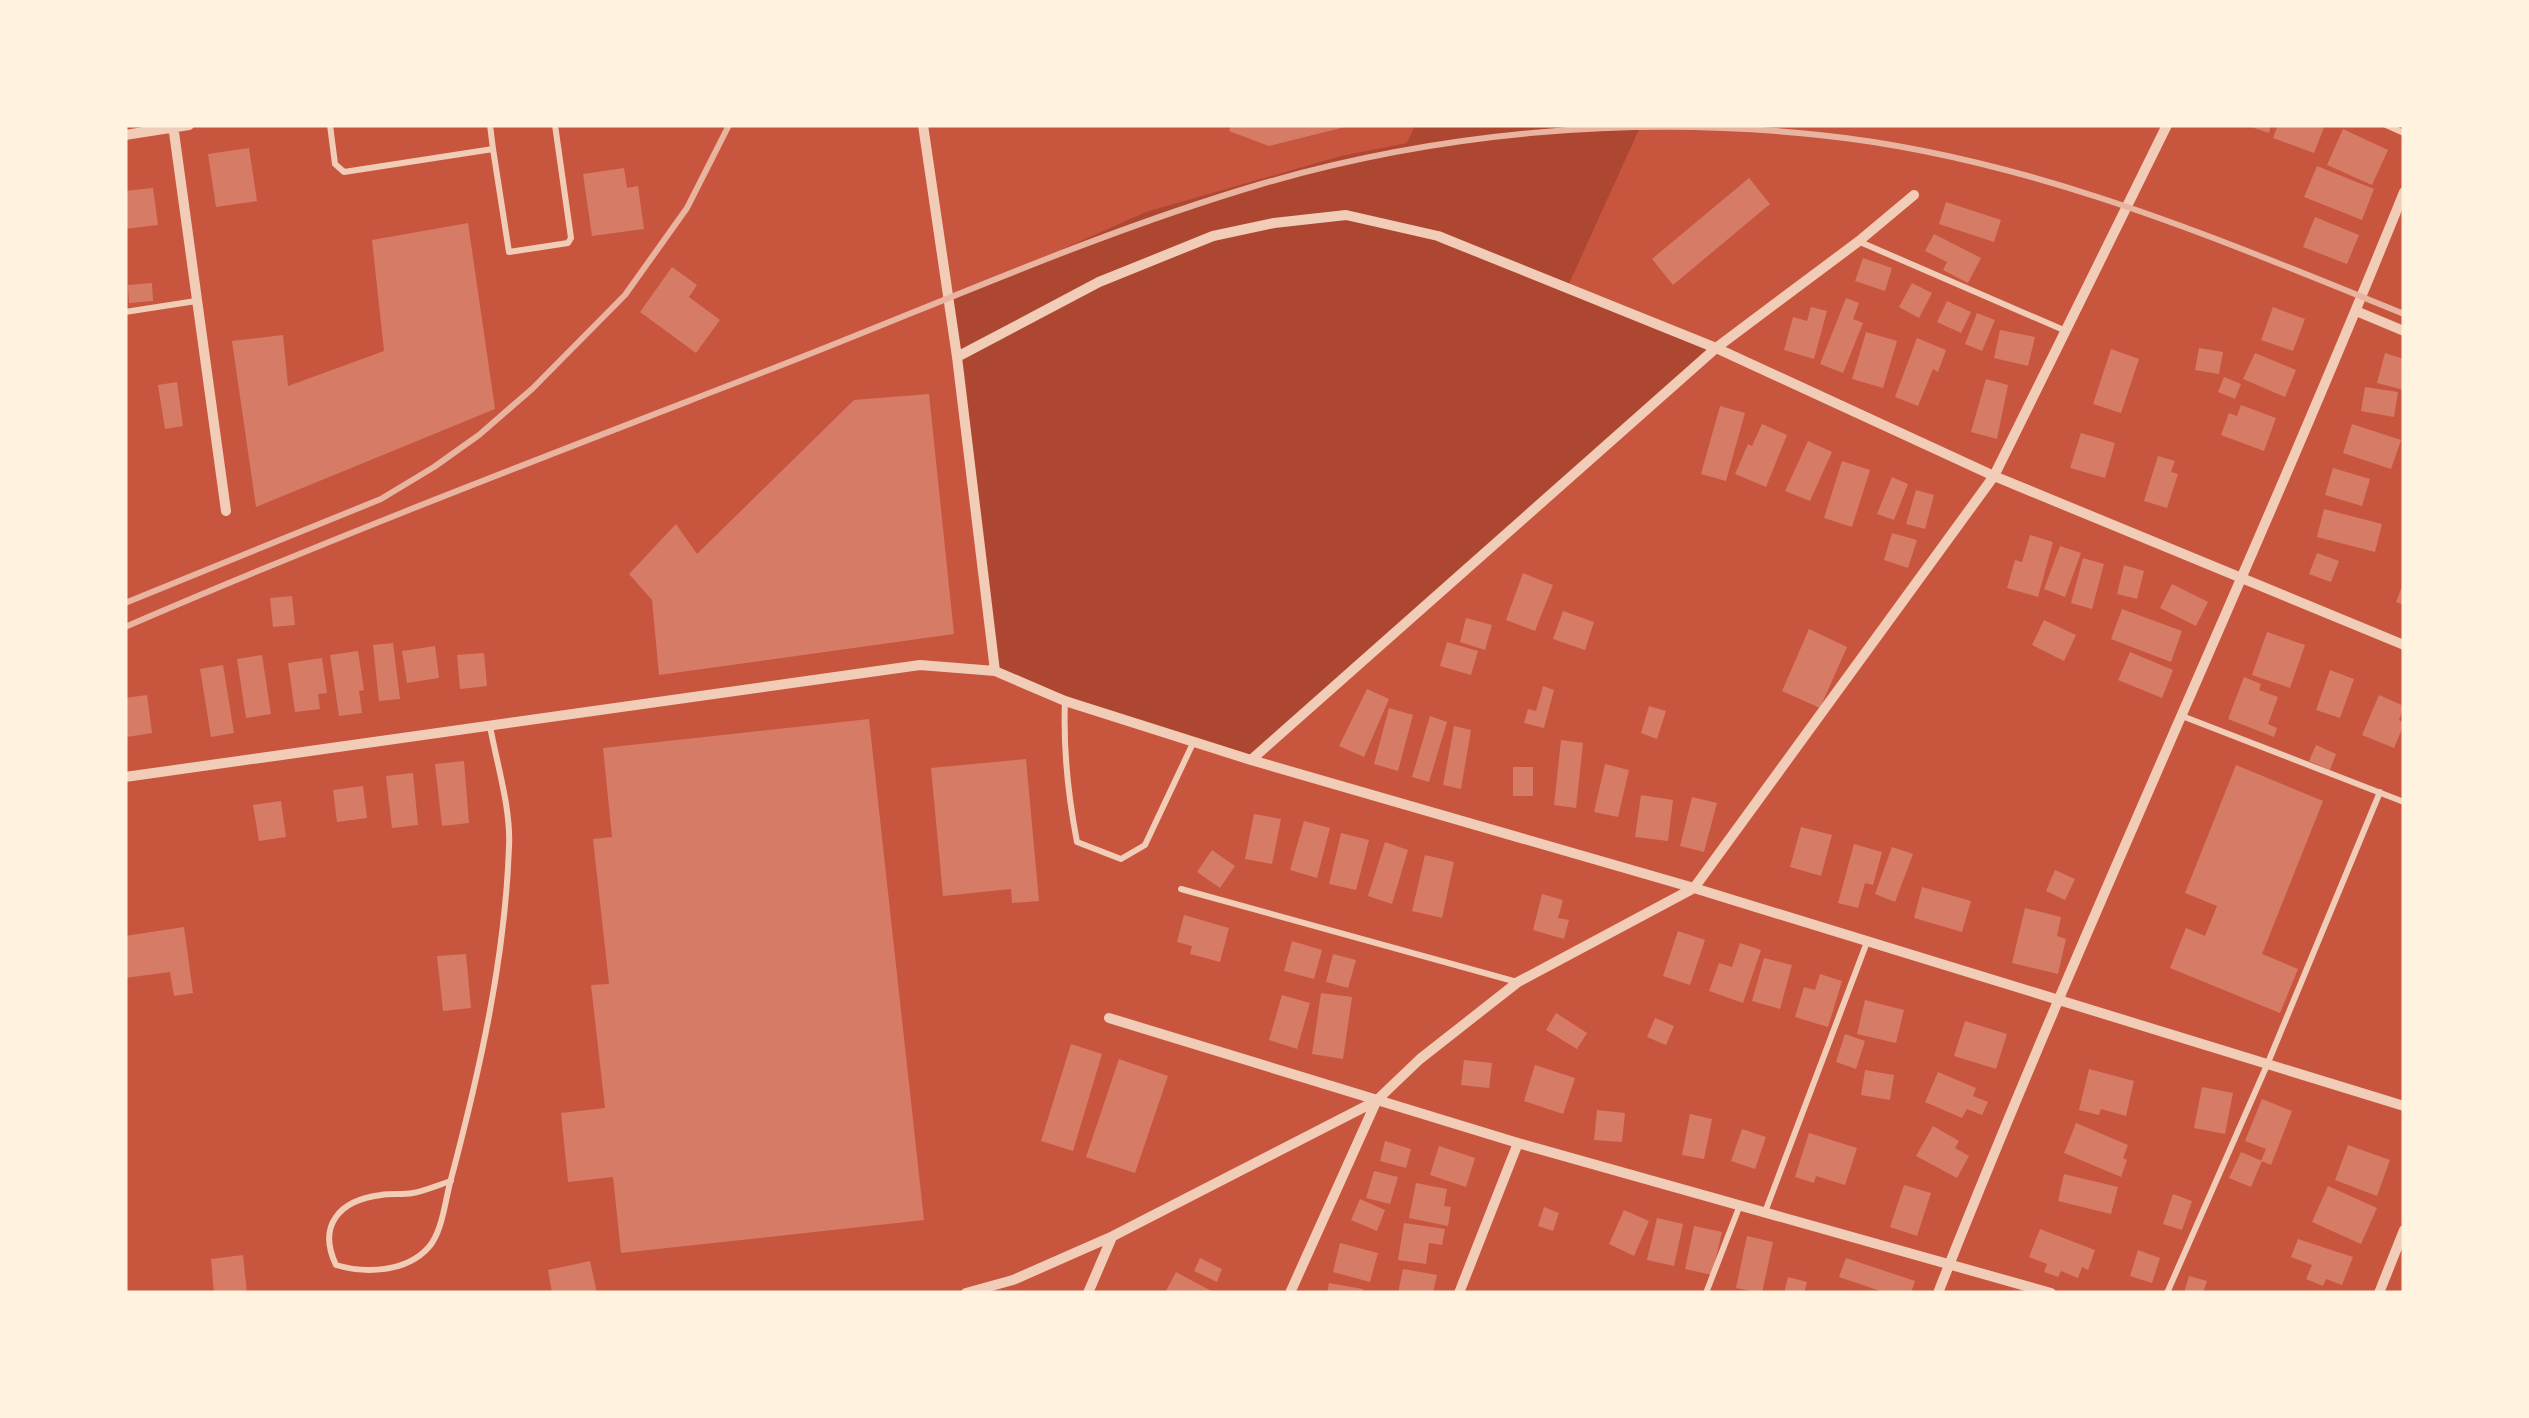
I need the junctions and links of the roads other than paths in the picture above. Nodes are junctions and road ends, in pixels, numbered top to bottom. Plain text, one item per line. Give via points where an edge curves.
1 (189, 125) edge
2 (330, 125) edge
3 (490, 125) edge
4 (555, 125) edge
5 (923, 125) edge
6 (2168, 125) edge
7 (2386, 125) edge
8 (173, 126) edge
9 (2404, 133) edge
10 (125, 135) edge
11 (492, 149) junction
12 (2404, 192) edge
13 (1914, 195) dead end
14 (1858, 242) junction
15 (196, 302) junction
16 (2356, 311) junction
17 (125, 312) edge
18 (2404, 331) edge
19 (2066, 332) junction
20 (1716, 348) junction
21 (957, 357) junction
22 (1994, 476) junction
23 (226, 512) dead end
24 (2241, 579) junction
25 (2404, 645) edge
26 (995, 671) junction
27 (1065, 702) junction
28 (2181, 716) junction
29 (490, 725) junction
30 (1194, 741) junction
31 (1251, 760) junction
32 (125, 777) edge
33 (2380, 792) junction
34 (2404, 802) edge
35 (1694, 888) junction
36 (1181, 889) dead end
37 (1867, 942) junction
38 (1518, 982) junction
39 (2056, 1001) junction
40 (1109, 1018) dead end
41 (2268, 1064) junction
42 (1376, 1101) junction
43 (2404, 1106) edge
44 (1518, 1143) junction
45 (451, 1182) junction
46 (1740, 1205) junction
47 (1765, 1212) junction
48 (2404, 1230) edge
49 (1112, 1236) junction
50 (1950, 1263) junction
51 (966, 1293) edge
52 (1088, 1293) edge
53 (1290, 1293) edge
54 (1459, 1293) edge
55 (1706, 1293) edge
56 (1938, 1293) edge
57 (2052, 1293) edge
58 (2167, 1293) edge
59 (2379, 1293) edge

1 - 8 street
2 - 11 lane via 335,164 344,172
3 - 11 lane
4 - 11 lane via 568,243 509,252
5 - 21 street
6 - 19 street
7 - 9 lane
8 - 10 street
8 - 15 street
12 - 16 street
13 - 14 street
14 - 19 lane
14 - 20 street
15 - 17 lane
15 - 23 street
16 - 18 street
16 - 24 street
19 - 22 street
20 - 21 street via 1438,236 1346,215 1213,236 1100,282
20 - 22 street
20 - 31 street
21 - 26 street
22 - 24 street
22 - 35 street
24 - 25 street
24 - 28 street
26 - 27 street
26 - 29 street via 920,665
27 - 30 street
27 - 30 lane via 1077,842 1120,859 1145,845
28 - 33 lane
28 - 39 street
29 - 32 street
29 - 45 lane via 510,843 498,964
30 - 31 street
31 - 35 street
33 - 34 lane
33 - 41 lane
35 - 37 street
35 - 38 street
36 - 38 lane
37 - 39 street
37 - 47 lane
38 - 42 street
39 - 41 street
39 - 50 street
40 - 42 street
41 - 43 street
41 - 58 lane
42 - 44 street
42 - 49 street
42 - 53 street
44 - 46 street
44 - 54 street
45 - 45 lane via 431,1246 410,1261 358,1272 336,1265 328,1248 332,1222 345,1204
46 - 47 street
46 - 55 lane
47 - 50 street
48 - 59 street
49 - 51 street
49 - 52 street
50 - 56 street
50 - 57 street

